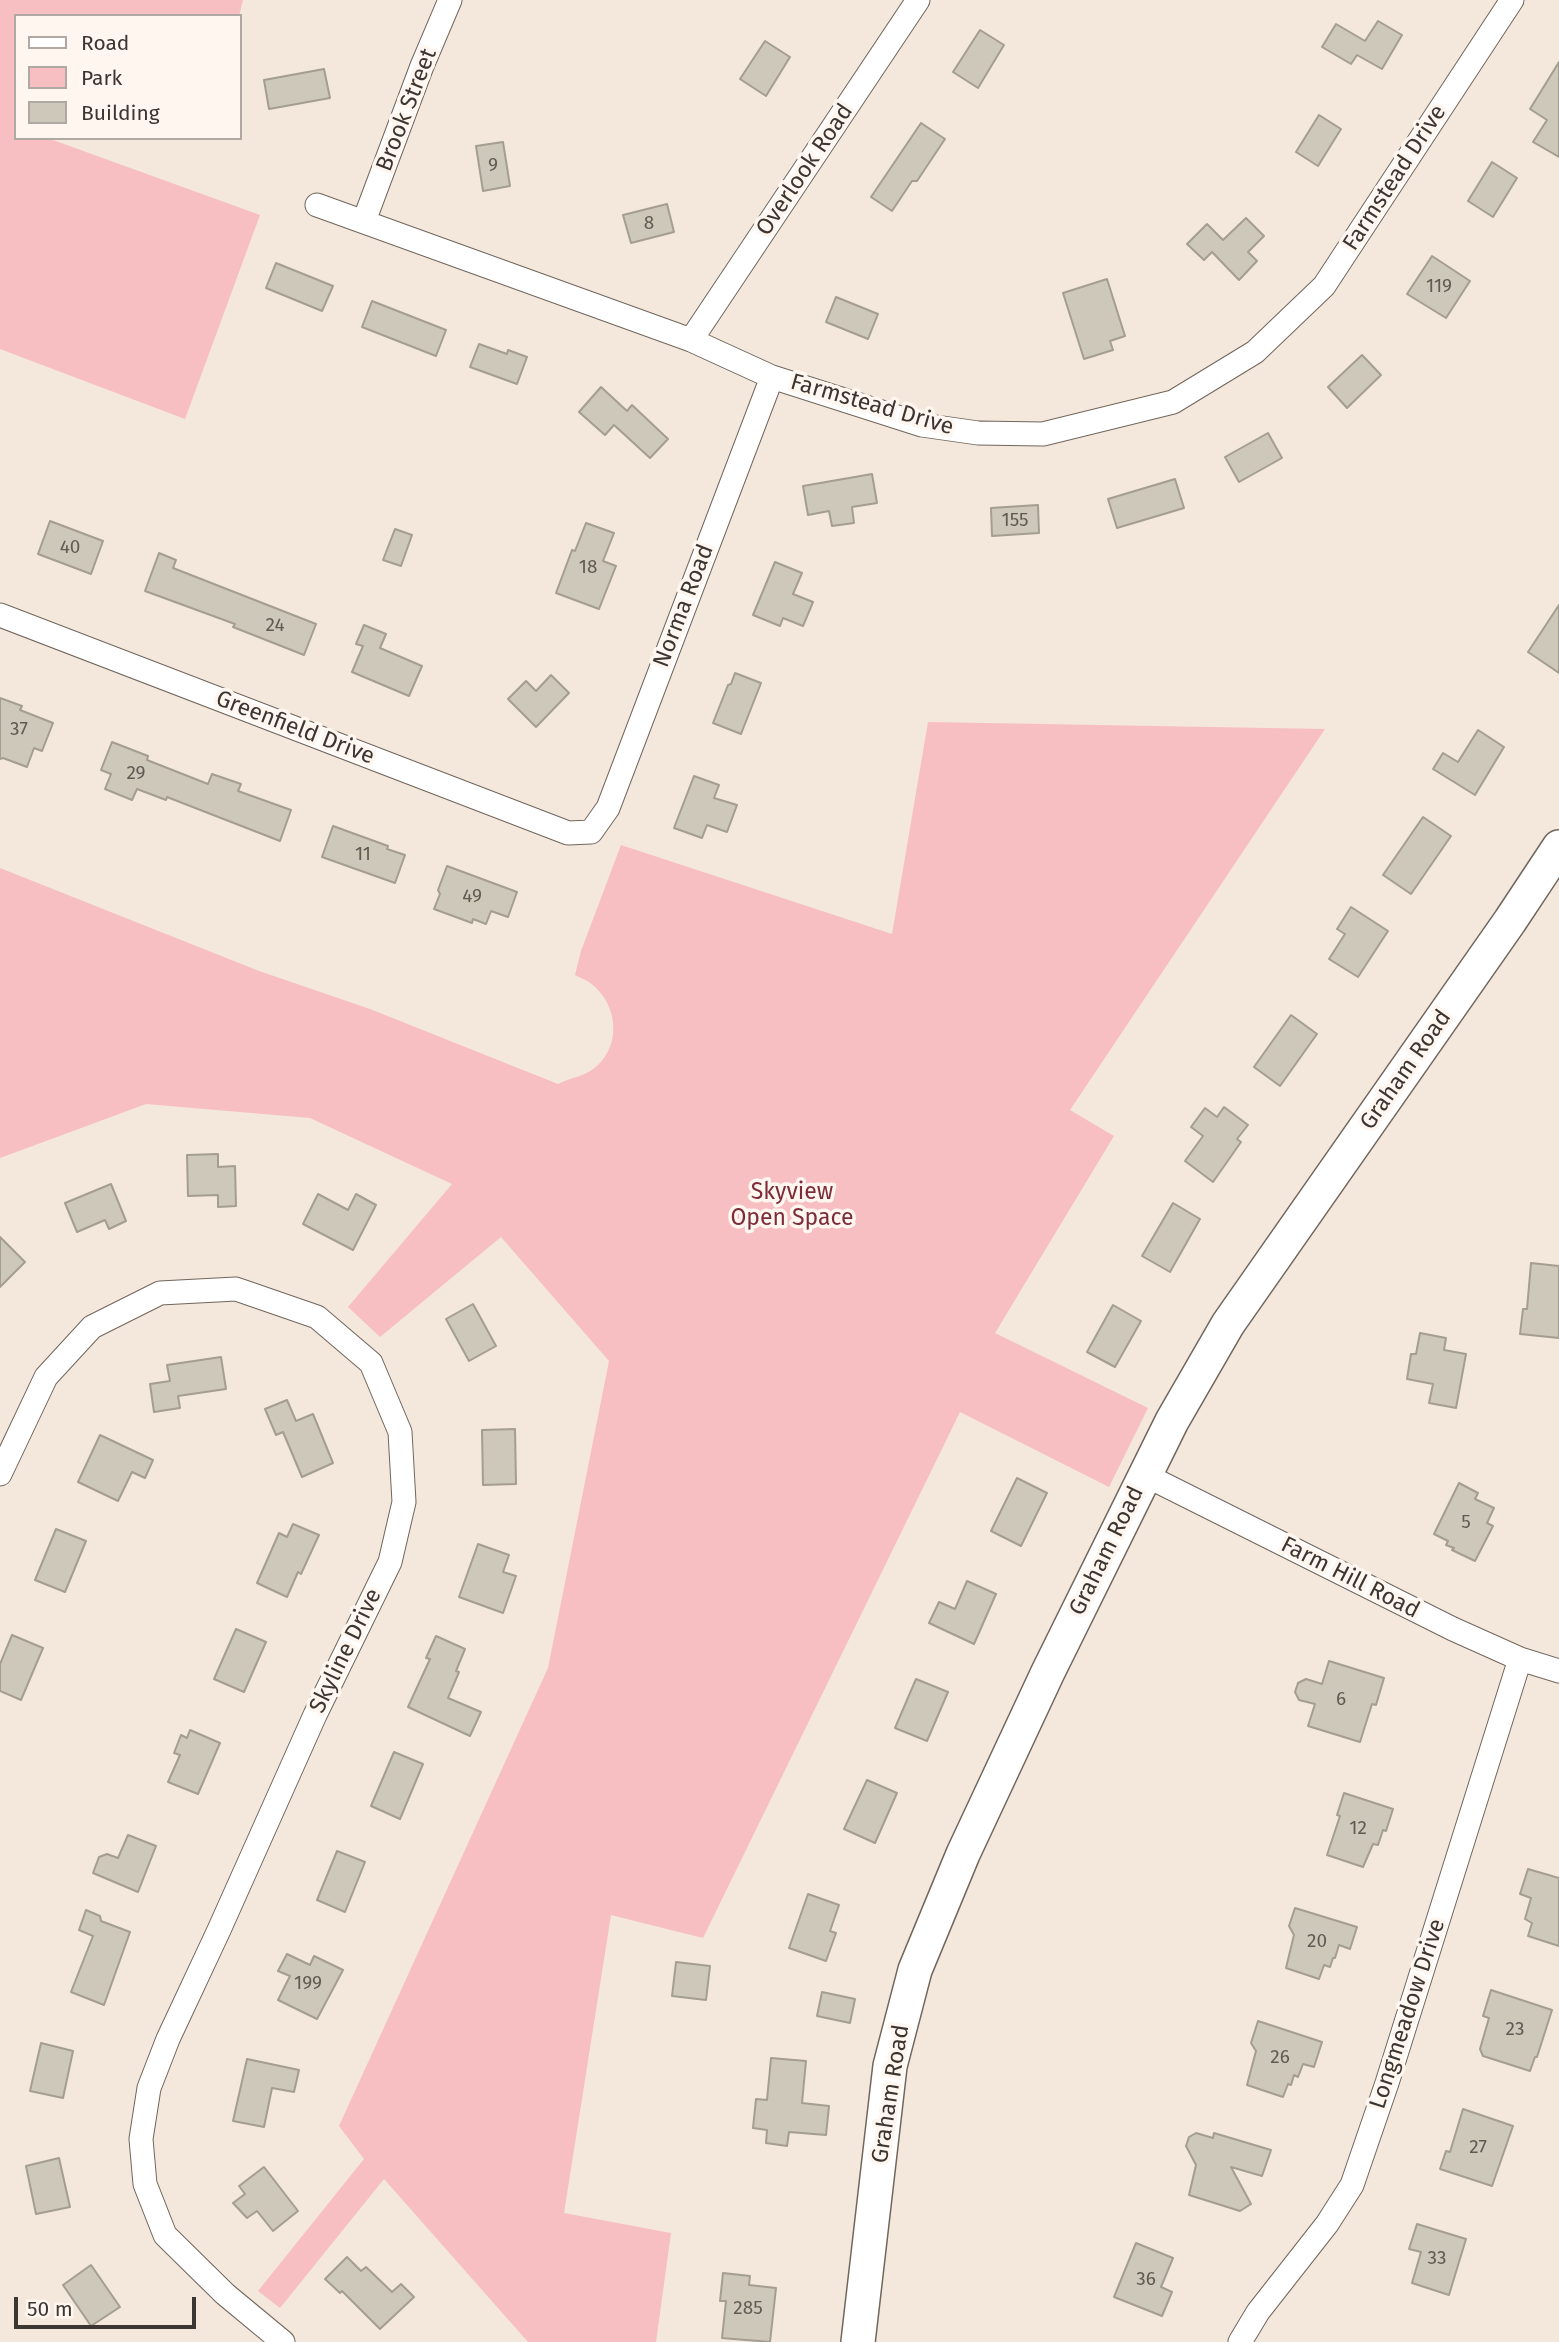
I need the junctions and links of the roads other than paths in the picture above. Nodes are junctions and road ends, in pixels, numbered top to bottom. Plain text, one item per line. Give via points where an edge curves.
1 (450, 0) edge
2 (918, 0) edge
3 (1512, 0) edge
4 (317, 205) dead end
5 (364, 221) junction
6 (691, 340) junction
7 (772, 377) junction
8 (0, 615) edge
9 (592, 832) joint
10 (1559, 847) edge
11 (0, 1474) edge
12 (1145, 1475) junction
13 (1520, 1659) junction
14 (1559, 1671) edge
15 (282, 2342) edge
16 (859, 2342) edge
17 (1240, 2342) edge

1 - 5 street, Brook Street
2 - 6 street, Overlook Road
3 - 7 street, Farmstead Drive via 1324,286 1255,352 1172,402 1043,434 978,433 922,425
4 - 5 street, Farmstead Drive
5 - 6 street, Farmstead Drive
6 - 7 street, Farmstead Drive
7 - 9 street, Norma Road via 607,808
8 - 9 street, Greenfield Drive via 568,833
10 - 12 street, Graham Road via 1228,1324
11 - 15 street, Skyline Drive via 46,1377 92,1327 160,1293 236,1289 317,1317 371,1363 400,1432 404,1502 390,1562 168,2039 149,2088 141,2139 145,2184 165,2235
12 - 13 street, Farm Hill Road
12 - 16 street, Graham Road via 963,1854 915,1970 890,2066
13 - 14 street, Farm Hill Road
13 - 17 street, Longmeadow Drive via 1352,2185

